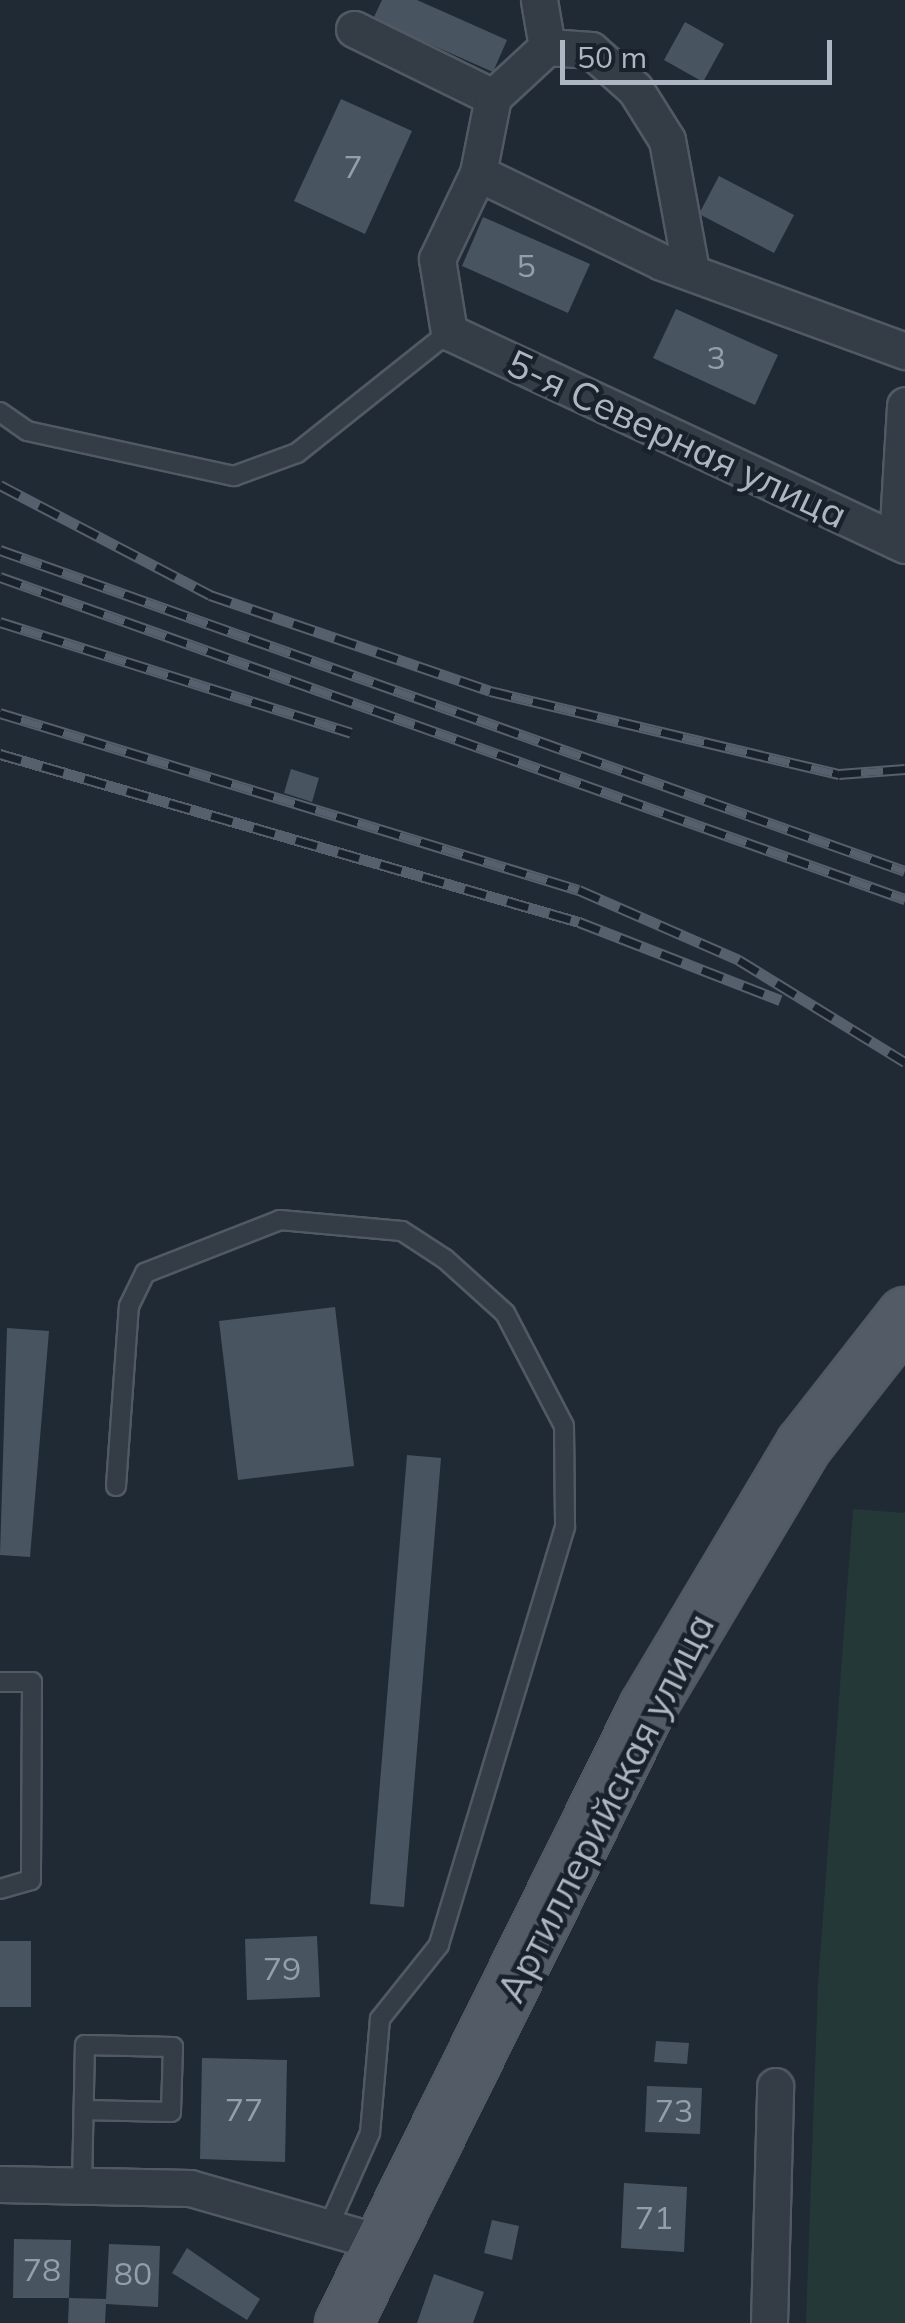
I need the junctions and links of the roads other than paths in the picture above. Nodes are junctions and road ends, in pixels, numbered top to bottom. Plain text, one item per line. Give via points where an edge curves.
1 (538, 0) edge
2 (354, 29) dead end
3 (547, 47) junction
4 (492, 97) junction
5 (478, 173) junction
6 (691, 271) junction
7 (448, 332) junction
8 (905, 351) edge
9 (905, 405) edge
10 (0, 412) edge
11 (901, 543) edge
12 (905, 1315) edge
13 (116, 1486) dead end
14 (0, 1682) edge
15 (0, 1890) edge
16 (776, 2086) dead end
17 (84, 2110) junction
18 (0, 2184) edge
19 (82, 2186) junction
20 (328, 2228) junction
21 (385, 2244) junction
22 (343, 2323) edge
23 (768, 2323) edge

1 - 3 street
2 - 4 street
3 - 4 street
3 - 6 street via 590,50 635,89 667,140
4 - 5 street
5 - 6 street
5 - 7 street via 437,259
6 - 8 street
7 - 10 lane via 297,453 234,476 28,431
7 - 11 street, 5-я Северная улица
9 - 11 street
12 - 21 main road, Артиллерийская улица via 804,1444 647,1707
13 - 20 lane via 129,1306 145,1274 280,1220 402,1231 445,1258 505,1313 564,1426 566,1527 440,1945 380,2019 370,2133
14 - 15 lane via 32,1682 31,1880
16 - 23 street
17 - 17 lane via 85,2046 173,2047 171,2112
17 - 19 lane
18 - 19 street
19 - 20 street via 190,2188
20 - 21 street
21 - 22 main road, Артиллерийская улица

